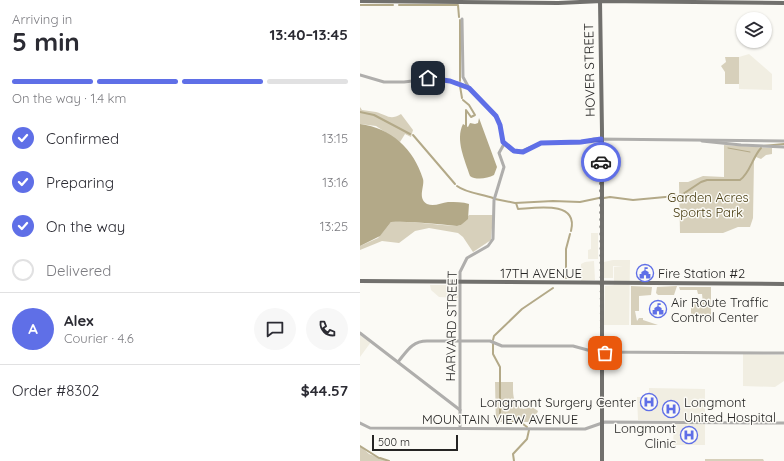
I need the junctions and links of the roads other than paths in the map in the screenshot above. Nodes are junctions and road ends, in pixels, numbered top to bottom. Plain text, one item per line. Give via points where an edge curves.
1 (599, 0) edge
2 (360, 1) edge
3 (587, 1) edge
4 (611, 1) edge
5 (784, 3) edge
6 (599, 8) junction
7 (462, 19) dead end
8 (360, 75) edge
9 (469, 88) junction
10 (601, 139) junction
11 (692, 140) junction
12 (784, 141) edge
13 (504, 144) junction
14 (784, 147) edge
15 (360, 282) edge
16 (459, 283) junction
17 (601, 283) junction
18 (784, 284) edge
19 (360, 333) edge
20 (460, 341) junction
21 (602, 353) junction
22 (784, 353) edge
23 (398, 362) junction
24 (460, 410) junction
25 (360, 422) edge
26 (602, 423) junction
27 (784, 423) edge
28 (460, 428) junction
29 (602, 461) edge

1 - 3 main road
1 - 4 main road
1 - 6 main road, HOVER STREET
2 - 3 main road
3 - 6 main road
4 - 5 main road
4 - 6 main road
6 - 10 main road, HOVER STREET
7 - 9 street, HARVARD STREET via 463,77
8 - 9 street via 384,82 437,78
9 - 13 street, HARVARD STREET via 496,116
10 - 11 street
10 - 13 street via 541,143 520,152 511,150
10 - 17 main road, HOVER STREET
11 - 12 street
11 - 14 street
13 - 16 street, HARVARD STREET via 499,153 504,167 494,200 493,239 488,246 472,254 464,262
15 - 16 main road, 17TH AVENUE
16 - 17 main road, 17TH AVENUE
16 - 20 street, HARVARD STREET
17 - 18 main road, 17TH AVENUE
17 - 21 main road, HOVER STREET
19 - 23 street
20 - 21 street via 490,341 506,346 573,346
20 - 23 street via 417,342
20 - 24 street, HARVARD STREET
21 - 22 street
21 - 26 main road, HOVER STREET
23 - 24 street
24 - 28 street, HARVARD STREET
25 - 28 street, MOUNTAIN VIEW AVENUE via 370,428
26 - 27 street, MOUNTAIN VIEW AVENUE
26 - 28 street, MOUNTAIN VIEW AVENUE via 585,429
26 - 29 main road, HOVER STREET

